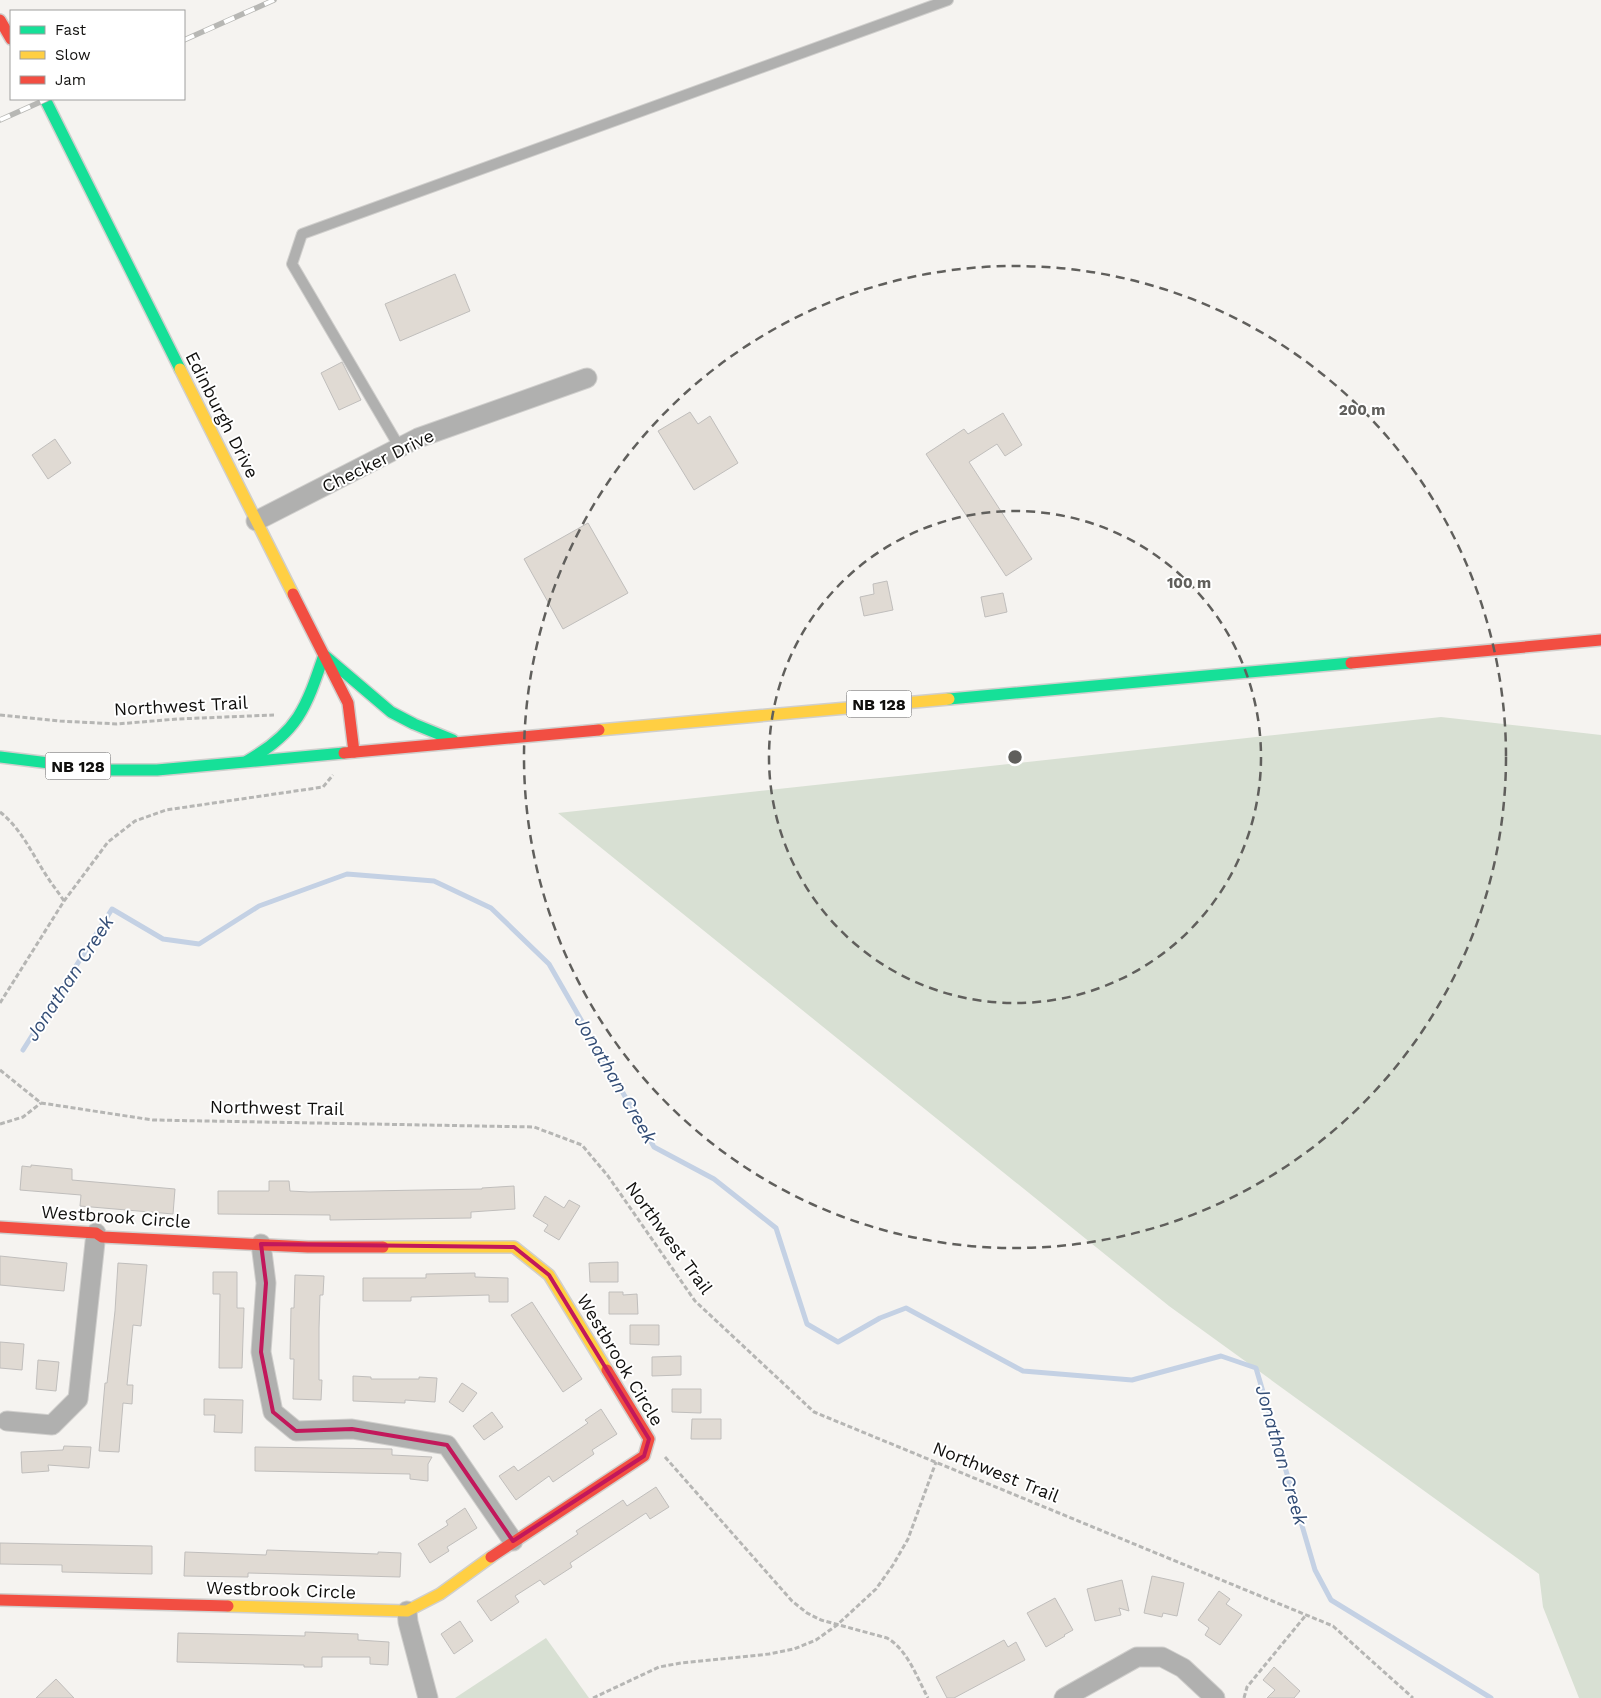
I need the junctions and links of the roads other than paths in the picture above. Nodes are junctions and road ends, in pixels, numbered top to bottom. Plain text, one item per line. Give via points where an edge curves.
1 (948, 0) edge
2 (0, 20) edge
3 (10, 37) edge
4 (46, 100) edge
5 (587, 378) dead end
6 (400, 448) junction
7 (256, 521) junction
8 (1601, 640) edge
9 (324, 655) junction
10 (459, 742) junction
11 (354, 752) junction
12 (0, 757) edge
13 (243, 763) junction
14 (0, 1227) edge
15 (96, 1233) junction
16 (261, 1244) junction
17 (7, 1420) dead end
18 (513, 1541) junction
19 (0, 1600) edge
20 (407, 1611) junction
21 (428, 1698) edge
22 (1064, 1698) edge
23 (1215, 1698) edge

1 - 6 lane via 302,234 292,264
2 - 3 street
4 - 7 street, Edinburgh Drive
5 - 6 street, Checker Drive via 418,438
6 - 7 street, Checker Drive
7 - 9 street, Edinburgh Drive
8 - 10 street, NB 128
9 - 10 street via 391,712
9 - 11 street, Edinburgh Drive via 348,703
9 - 13 street via 307,704 295,725 266,752
10 - 11 street, NB 128
11 - 13 street, NB 128
12 - 13 street, NB 128 via 106,770 157,770
14 - 15 street, Westbrook Circle
15 - 16 street, Westbrook Circle via 102,1237
15 - 17 street via 78,1399 52,1425
16 - 18 street via 266,1283 261,1352 273,1412 296,1431 352,1429 447,1445
16 - 18 street, Westbrook Circle via 514,1247 549,1275 649,1439 644,1456
18 - 20 street, Westbrook Circle via 440,1594
19 - 20 street, Westbrook Circle
20 - 21 street
22 - 23 street via 1137,1657 1162,1657 1182,1668

